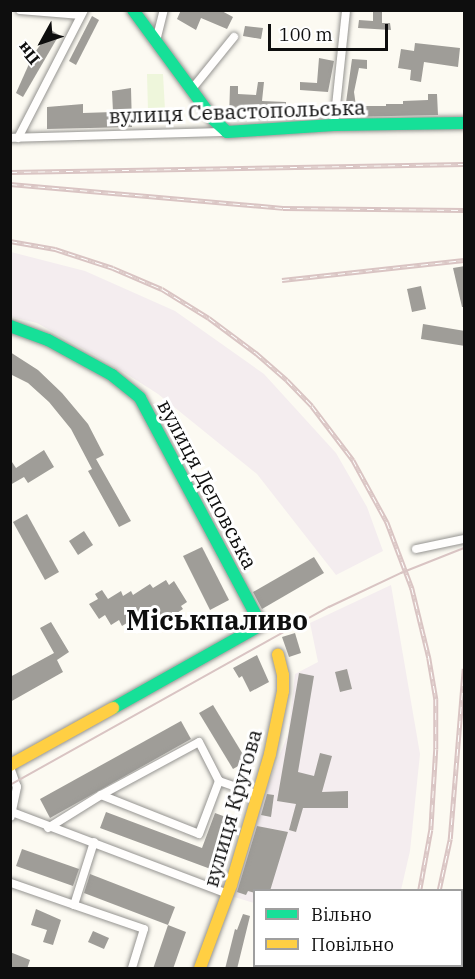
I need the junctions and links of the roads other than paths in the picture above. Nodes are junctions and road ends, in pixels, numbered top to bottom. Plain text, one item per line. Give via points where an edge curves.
1 (20, 10) edge
2 (133, 10) edge
3 (164, 10) edge
4 (346, 10) edge
5 (82, 13) edge
6 (234, 37) dead end
7 (156, 40) junction
8 (192, 89) junction
9 (465, 123) edge
10 (334, 125) junction
11 (227, 132) junction
12 (14, 138) edge
13 (10, 326) edge
14 (465, 539) edge
15 (416, 549) dead end
16 (278, 655) dead end
17 (10, 766) edge
18 (219, 781) junction
19 (101, 795) junction
20 (258, 795) junction
21 (11, 815) edge
22 (48, 828) junction
23 (94, 842) junction
24 (11, 882) edge
25 (228, 894) junction
26 (74, 905) junction
27 (132, 969) edge
28 (200, 969) edge

1 - 5 street
2 - 7 street
3 - 7 street
4 - 10 street
5 - 12 street
6 - 8 street
7 - 8 street
8 - 11 street
9 - 10 street, вулиця Севастопольська
10 - 11 street, вулиця Севастопольська
11 - 12 street, вулиця Севастопольська
13 - 17 street, вулиця Деповська via 48,340 112,375 140,398 261,625
14 - 15 street
16 - 20 street, вулиця Кругова via 284,675 283,691
17 - 21 street via 17,788
18 - 19 street via 199,742
18 - 19 street via 199,834
18 - 20 street
19 - 22 street
20 - 25 street, вулиця Кругова
21 - 22 street
22 - 23 street
23 - 25 street
23 - 26 street
24 - 26 street
25 - 28 street, вулиця Кругова
26 - 27 street via 144,929

